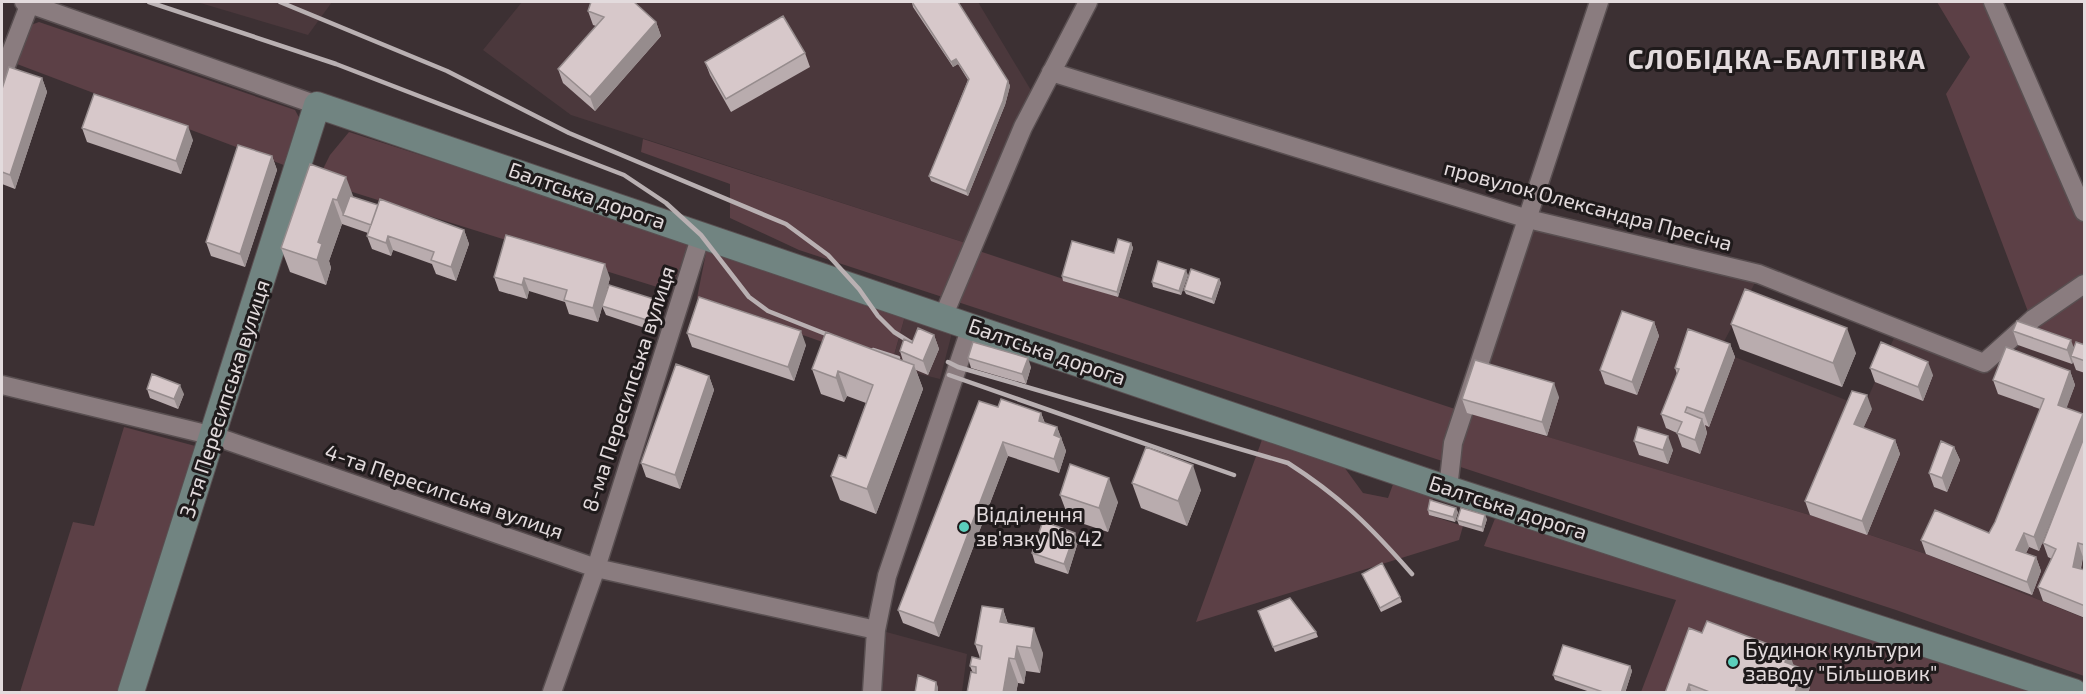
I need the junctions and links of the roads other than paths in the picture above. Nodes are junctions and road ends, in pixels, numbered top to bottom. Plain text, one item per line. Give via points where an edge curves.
1 (27, 2) edge
2 (1088, 2) edge
3 (1599, 2) edge
4 (1993, 2) edge
5 (1052, 72) junction
6 (2, 76) edge
7 (317, 105) junction
8 (2085, 212) edge
9 (1528, 219) junction
10 (702, 235) junction
11 (2085, 284) edge
12 (943, 317) junction
13 (971, 327) junction
14 (2, 385) edge
15 (214, 436) junction
16 (1448, 489) junction
17 (596, 568) junction
18 (876, 630) junction
19 (130, 693) edge
20 (552, 693) edge
21 (872, 693) edge
22 (2074, 693) edge

1 - 6 street
1 - 7 street, Балтська дорога
2 - 5 street
3 - 9 street
4 - 8 street
5 - 9 street, провулок Олександра Пресіча
5 - 12 street via 1023,128
7 - 10 main road, Балтська дорога
7 - 15 main road, 3-тя Пересипська вулиця
9 - 11 street, провулок Олександра Пресіча via 1760,274 1984,363 2032,319
9 - 16 street via 1453,442
10 - 12 main road, Балтська дорога
10 - 17 street, 8-ма Пересипська вулиця
12 - 13 main road, Балтська дорога
13 - 16 main road, Балтська дорога
13 - 18 street via 887,576
14 - 15 street, 4-та Пересипська вулиця
15 - 17 street, 4-та Пересипська вулиця
15 - 19 main road, 3-тя Пересипська вулиця
16 - 22 main road, Балтська дорога
17 - 18 street, 4-та Пересипська вулиця
17 - 20 street, 8-ма Пересипська вулиця
18 - 21 street

